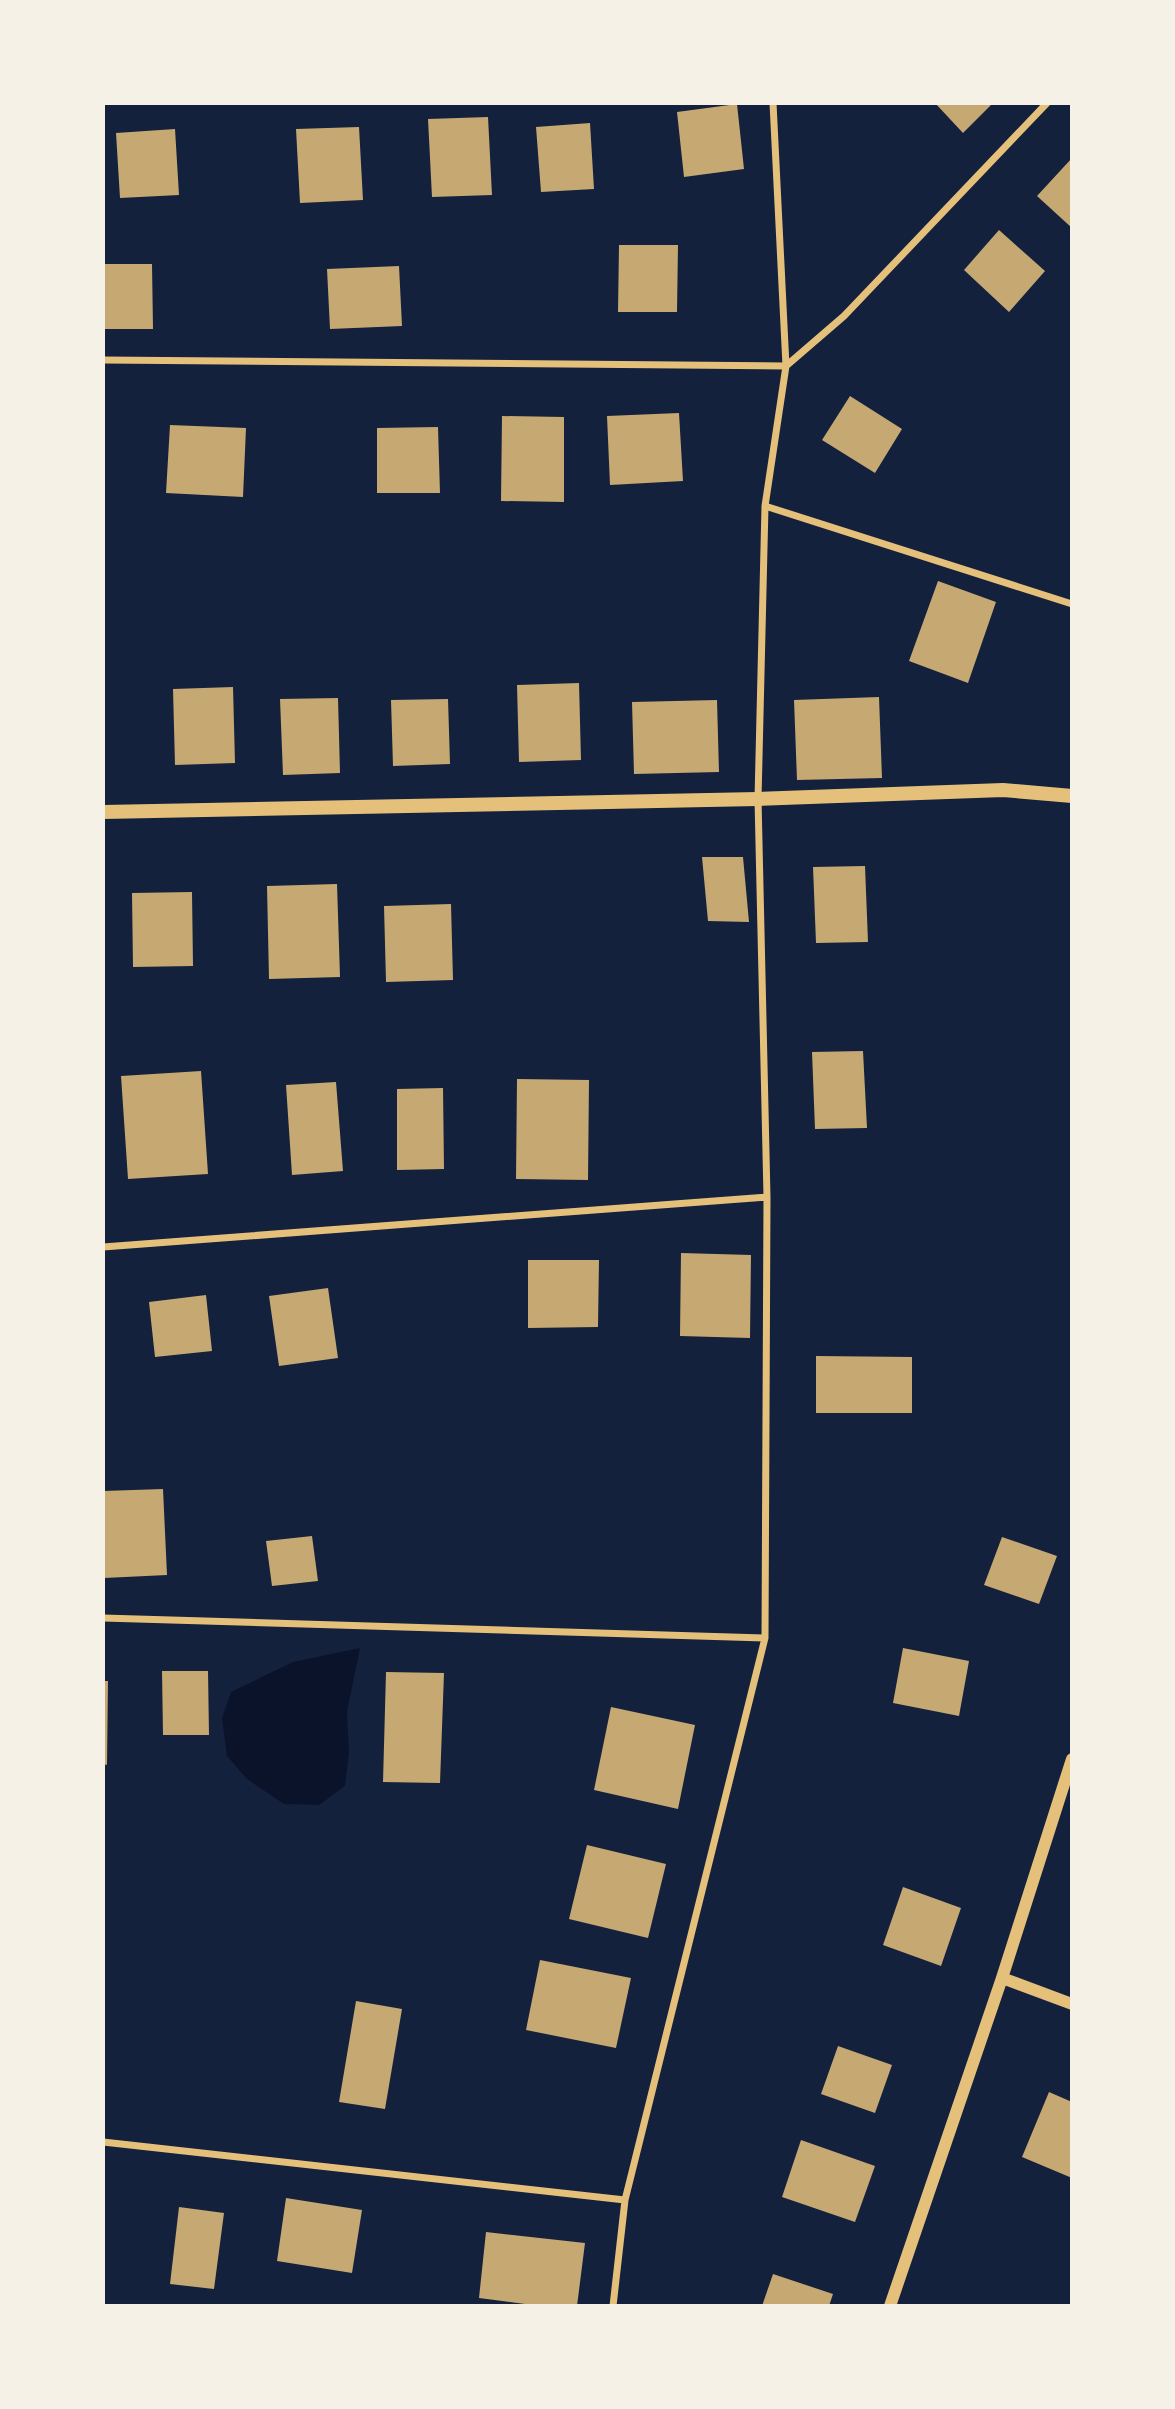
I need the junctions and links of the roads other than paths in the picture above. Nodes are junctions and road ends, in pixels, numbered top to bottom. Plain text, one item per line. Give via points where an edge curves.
1 (773, 103) edge
2 (1047, 103) edge
3 (103, 360) edge
4 (786, 366) junction
5 (765, 506) junction
6 (1072, 604) edge
7 (1072, 796) edge
8 (758, 799) junction
9 (103, 812) edge
10 (766, 1197) junction
11 (103, 1247) edge
12 (103, 1618) edge
13 (765, 1638) junction
14 (1072, 1759) edge
15 (1002, 1978) junction
16 (1072, 2004) edge
17 (103, 2142) edge
18 (625, 2200) junction
19 (613, 2306) edge
20 (890, 2306) edge

1 - 4 street
2 - 4 street via 844,316
3 - 4 street
4 - 5 street
5 - 6 street
5 - 8 street
7 - 8 main road via 1003,790
8 - 9 main road
8 - 10 street
10 - 11 street
10 - 13 street
12 - 13 street
13 - 18 street
14 - 15 street
15 - 16 street
15 - 20 street
17 - 18 street
18 - 19 street

